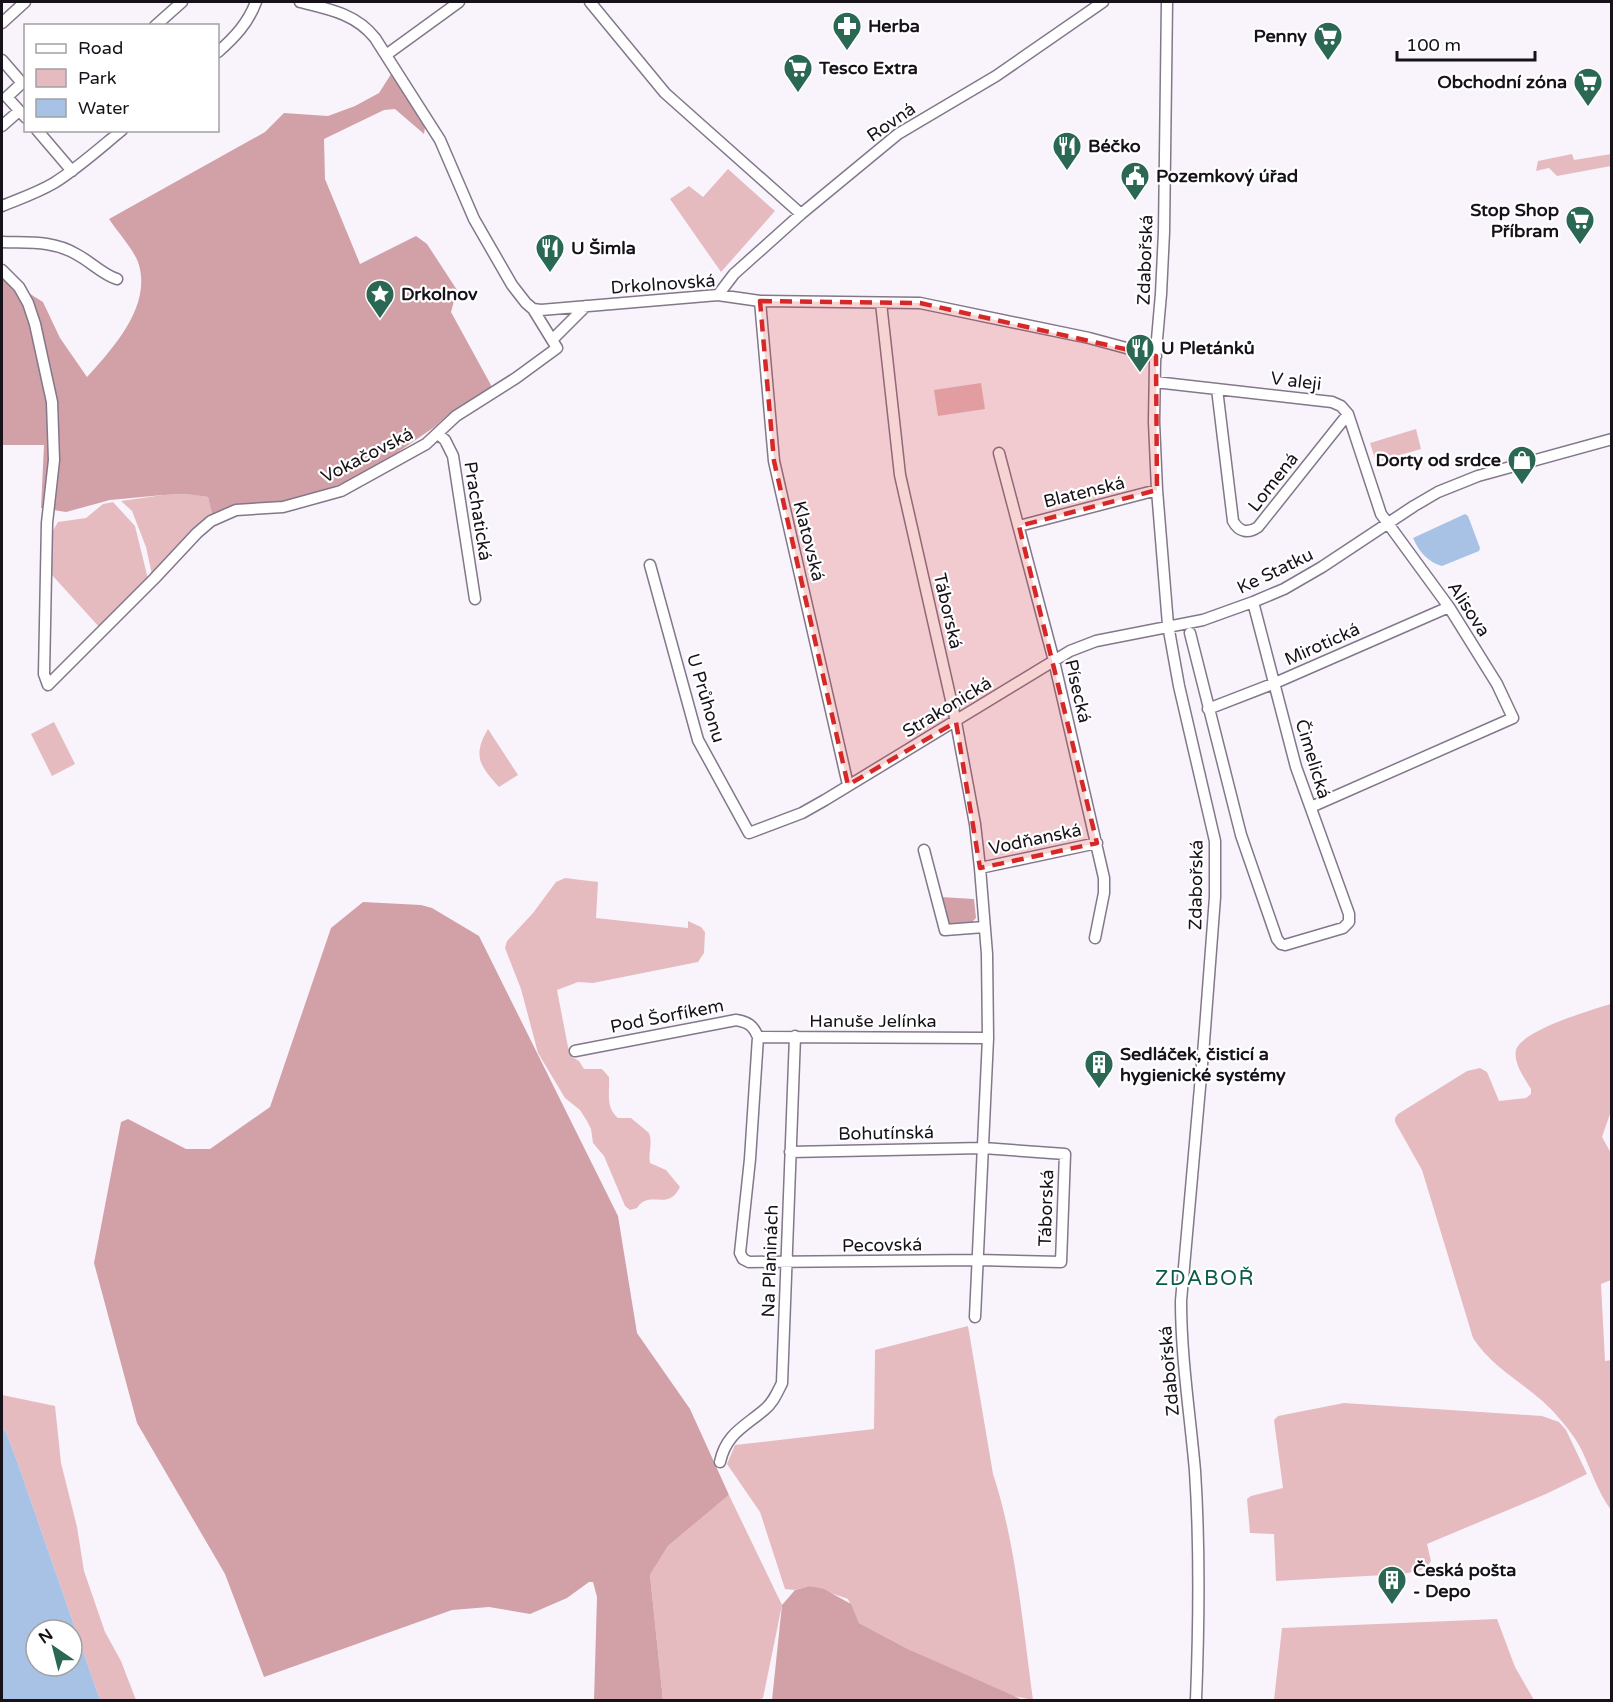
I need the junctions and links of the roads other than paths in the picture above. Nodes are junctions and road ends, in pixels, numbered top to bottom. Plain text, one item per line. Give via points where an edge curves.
1 (25, 2) edge
2 (182, 2) edge
3 (256, 2) edge
4 (300, 2) edge
5 (459, 2) edge
6 (590, 2) edge
7 (1103, 2) edge
8 (1167, 2) edge
9 (4, 16) edge
10 (157, 24) edge
11 (219, 51) edge
12 (386, 55) junction
13 (2, 60) edge
14 (22, 114) edge
15 (2, 126) edge
16 (39, 132) edge
17 (120, 132) edge
18 (72, 171) junction
19 (2, 206) edge
20 (801, 214) junction
21 (2, 242) edge
22 (2, 270) edge
23 (117, 279) dead end
24 (718, 295) junction
25 (760, 302) junction
26 (881, 303) junction
27 (586, 306) junction
28 (533, 309) junction
29 (554, 344) junction
30 (1156, 356) junction
31 (1155, 381) junction
32 (1217, 389) junction
33 (1348, 414) junction
34 (438, 434) junction
35 (1611, 440) edge
36 (999, 453) dead end
37 (1157, 490) junction
38 (1388, 524) junction
39 (1018, 526) junction
40 (650, 565) dead end
41 (475, 599) dead end
42 (1253, 602) junction
43 (1449, 607) junction
44 (1168, 626) junction
45 (1190, 633) dead end
46 (1054, 661) junction
47 (1275, 683) junction
48 (1208, 710) junction
49 (957, 722) junction
50 (848, 785) junction
51 (1311, 807) junction
52 (749, 833) joint
53 (1097, 843) junction
54 (924, 850) dead end
55 (980, 868) junction
56 (984, 927) junction
57 (1095, 938) dead end
58 (795, 1036) junction
59 (758, 1037) junction
60 (988, 1038) junction
61 (575, 1051) dead end
62 (982, 1148) junction
63 (789, 1152) junction
64 (978, 1260) junction
65 (787, 1262) junction
66 (975, 1317) dead end
67 (720, 1462) dead end
68 (1196, 1701) edge

1 - 9 street
2 - 10 street
3 - 11 street via 240,32
4 - 12 street via 331,9 357,21
5 - 12 street
6 - 20 street via 665,93
7 - 20 street, Rovná via 996,76 898,134
8 - 30 street, Zdabořská via 1163,242
12 - 28 street via 440,140 474,219 508,278
13 - 14 street via 22,83 7,97
14 - 15 street
16 - 18 street
17 - 18 street
18 - 19 street via 36,193
20 - 24 street, Rovná via 734,274
21 - 23 street via 60,246
22 - 34 street, Vokačovská via 28,303 52,402 54,460 47,523 44,663 48,685 197,533 225,513 283,507 341,491
24 - 25 street, Drkolnovská
24 - 27 street, Drkolnovská
25 - 26 street, Drkolnovská
25 - 50 street, Klatovská via 774,461
26 - 30 street, Drkolnovská via 920,303
26 - 49 street, Táborská via 900,475
27 - 28 street, Drkolnovská
27 - 29 street, Vokačovská
28 - 29 street
29 - 34 street, Vokačovská via 516,378 456,416
30 - 31 street, Zdabořská
31 - 32 street, V aleji
31 - 37 street, Zdabořská
32 - 33 street, V aleji via 1332,402
32 - 33 street, Lomená via 1233,521 1244,531 1258,527
33 - 38 street via 1381,514
34 - 41 street, Prachatická via 446,440 453,456
35 - 38 street, Ke Statku via 1471,478 1438,492
36 - 39 street, Písecká
37 - 39 street, Blatenská
37 - 44 street, Zdabořská
38 - 42 street, Ke Statku via 1284,589
38 - 43 street, Alisova
39 - 46 street, Písecká
40 - 52 street, U Průhonu via 698,740
42 - 44 street, Ke Statku via 1203,620
42 - 47 street, Čimelická
43 - 47 street, Mirotická
43 - 51 street, Alisova via 1497,684 1513,718
44 - 46 street, Strakonická via 1096,641
44 - 68 street, Zdabořská via 1215,841 1215,897 1181,1301 1195,1472 1199,1646
45 - 48 street
46 - 49 street, Strakonická
46 - 53 street, Písecká
47 - 48 street, Mirotická
47 - 51 street, Čimelická via 1296,767
48 - 51 street, Čimelická via 1241,835 1277,939 1285,945 1343,928 1349,922
49 - 50 street, Strakonická
49 - 55 street, Táborská
50 - 52 street, Strakonická via 802,813
53 - 55 street, Vodňanská
53 - 57 street, Písecká via 1104,893
54 - 56 street via 945,930
55 - 56 street, Táborská
56 - 60 street, Táborská
58 - 59 street, Hanuše Jelínka
58 - 60 street, Hanuše Jelínka
58 - 63 street, Na Planinách
59 - 61 street, Pod Šorfíkem via 748,1022 736,1020
59 - 65 street, Pecovská via 740,1253 749,1262
60 - 62 street, Táborská
62 - 63 street, Bohutínská
62 - 64 street, Táborská
62 - 64 street, Táborská via 1065,1154 1061,1262
63 - 65 street, Na Planinách
64 - 65 street, Pecovská
64 - 66 street, Táborská
65 - 67 street, Na Planinách via 782,1383 766,1409 735,1432 723,1448

